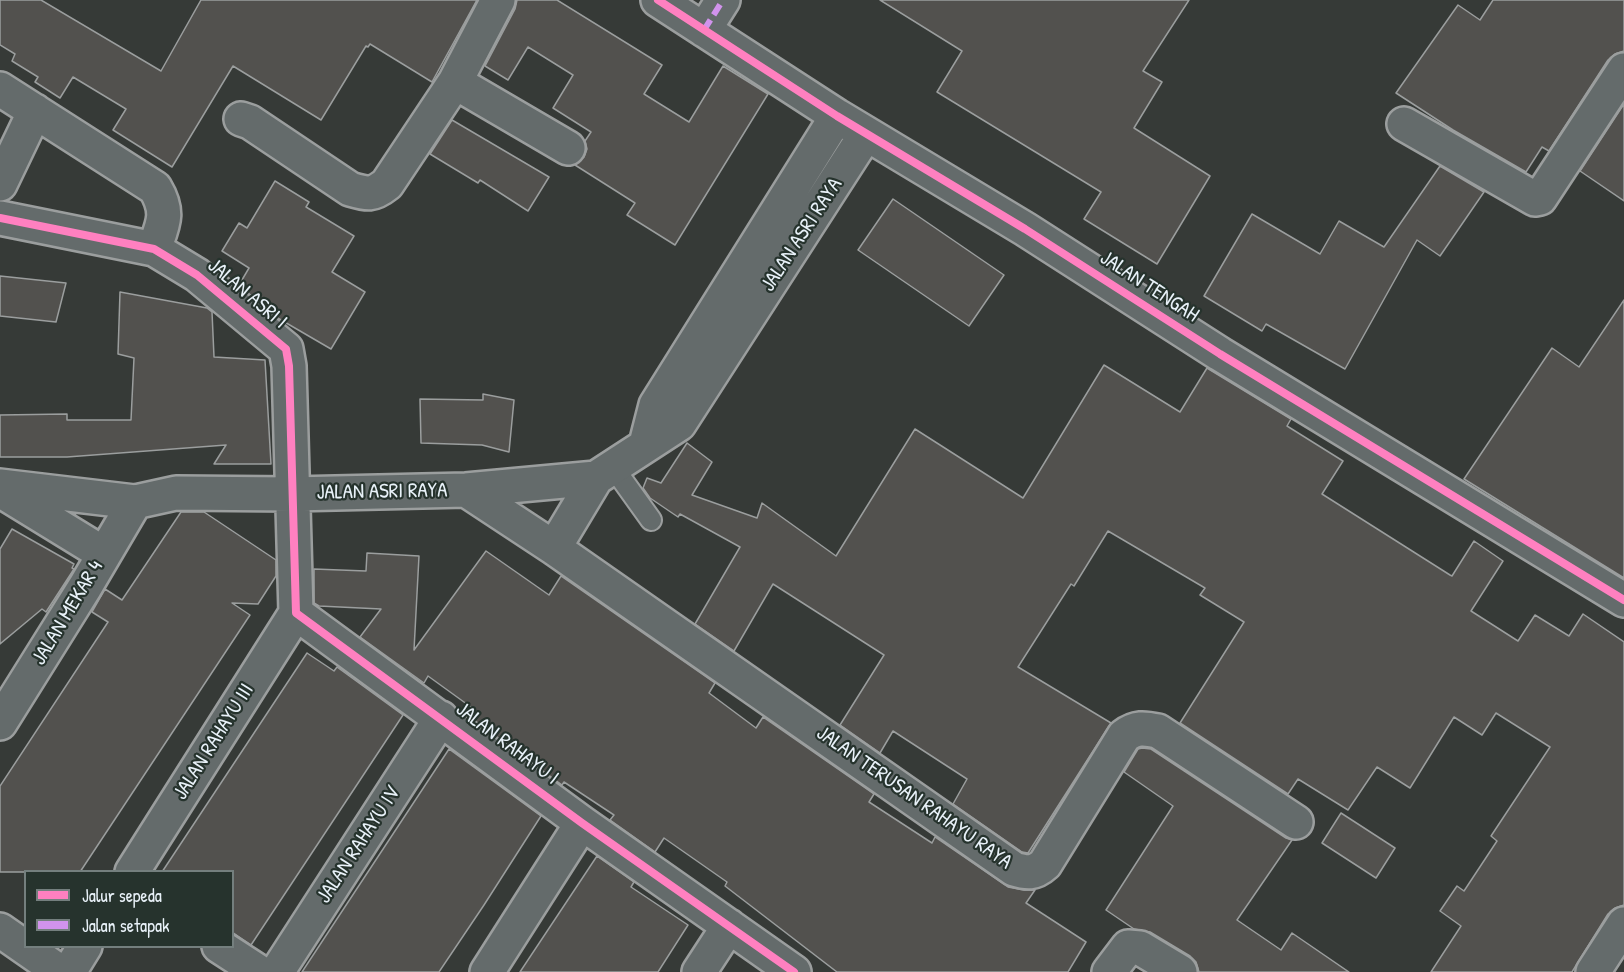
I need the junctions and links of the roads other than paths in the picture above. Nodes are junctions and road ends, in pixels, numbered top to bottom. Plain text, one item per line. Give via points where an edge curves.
1 (498, 0) edge
2 (658, 0) edge
3 (723, 0) edge
4 (704, 30) junction
5 (1624, 70) edge
6 (455, 82) junction
7 (0, 89) edge
8 (35, 111) junction
9 (837, 116) junction
10 (241, 119) dead end
11 (1404, 124) dead end
12 (866, 134) junction
13 (568, 148) dead end
14 (0, 184) edge
15 (0, 218) edge
16 (154, 249) junction
17 (646, 444) junction
18 (604, 473) junction
19 (0, 488) edge
20 (466, 490) junction
21 (292, 494) junction
22 (135, 502) junction
23 (651, 520) dead end
24 (554, 548) junction
25 (104, 554) junction
26 (1624, 600) edge
27 (296, 613) junction
28 (441, 718) junction
29 (0, 723) edge
30 (1296, 822) dead end
31 (582, 823) junction
32 (133, 870) edge
33 (1624, 924) edge
34 (729, 926) junction
35 (0, 930) edge
36 (24, 947) edge
37 (26, 948) edge
38 (84, 948) edge
39 (222, 948) edge
40 (1115, 963) edge
41 (60, 972) edge
42 (69, 972) edge
43 (259, 972) edge
44 (277, 972) edge
45 (487, 972) edge
46 (699, 972) edge
47 (794, 972) edge
48 (1180, 972) edge
49 (1593, 972) edge

1 - 6 street
2 - 4 street, JALAN TENGAH
3 - 4 street
4 - 9 street, JALAN TENGAH
5 - 11 street via 1540,198 1535,199
6 - 10 street via 387,184 366,194 350,189
6 - 13 street
7 - 8 street
8 - 14 street
8 - 16 street via 155,188 165,212
9 - 12 street, JALAN TENGAH
9 - 17 street, JALAN ASRI RAYA via 656,405
12 - 17 street, JALAN ASRI RAYA via 679,424
12 - 26 street, JALAN TENGAH
15 - 16 street, JALAN ASRI I
16 - 21 street, JALAN ASRI I via 198,274 286,350 290,366
17 - 18 street, JALAN ASRI RAYA
18 - 20 street, JALAN ASRI RAYA
18 - 23 lane
18 - 24 street
19 - 22 street, JALAN ASRI RAYA
19 - 25 street
20 - 21 street, JALAN ASRI RAYA
20 - 24 street, JALAN TERUSAN RAHAYU RAYA
21 - 22 street, JALAN ASRI RAYA via 176,493
21 - 27 street
22 - 25 street, JALAN MEKAR 4
24 - 30 street, JALAN TERUSAN RAHAYU RAYA via 1014,869 1037,872 1045,864 1124,736 1143,727 1158,730
25 - 29 street, JALAN MEKAR 4
27 - 28 street, JALAN RAHAYU I
27 - 32 street, JALAN RAHAYU III
28 - 31 street, JALAN RAHAYU I
28 - 44 street, JALAN RAHAYU IV
31 - 34 street, JALAN RAHAYU I
31 - 45 street
33 - 49 street
34 - 46 street
34 - 47 street, JALAN RAHAYU I
35 - 36 street
37 - 41 street
38 - 42 street
39 - 43 street
40 - 48 street via 1128,947 1140,948

